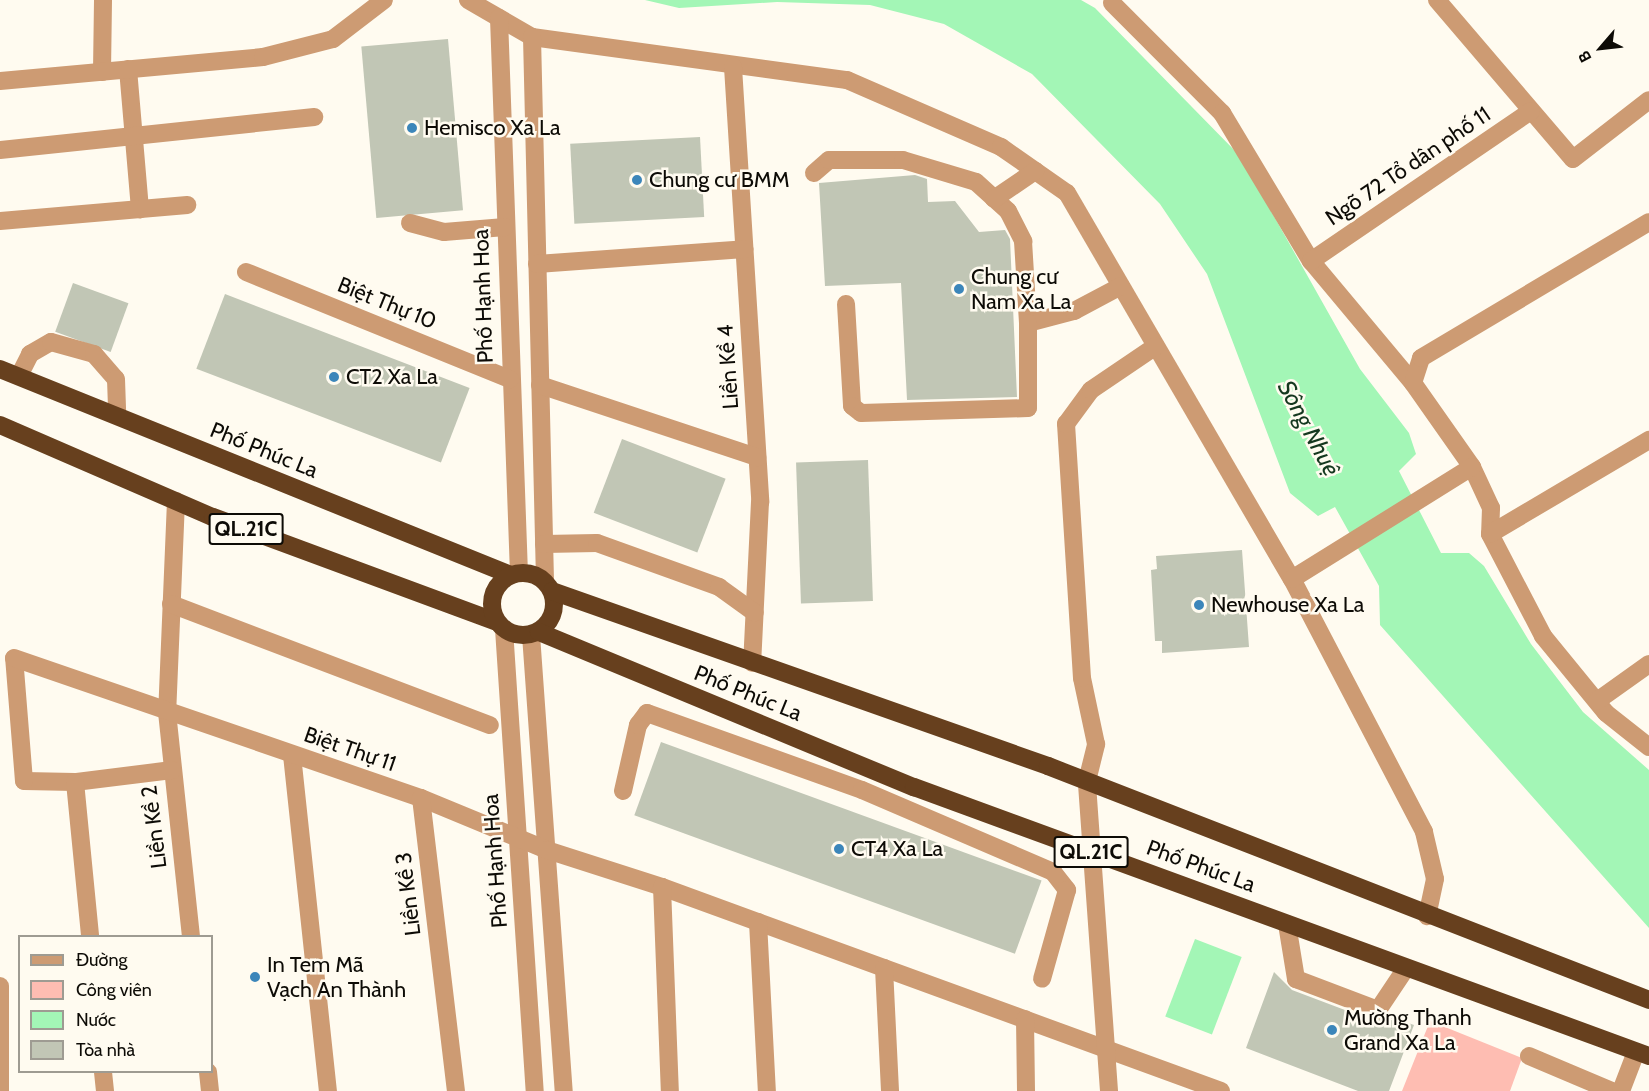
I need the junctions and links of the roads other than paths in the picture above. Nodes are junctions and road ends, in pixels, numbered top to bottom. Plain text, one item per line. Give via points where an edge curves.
1 (103, 0) edge
2 (384, 0) edge
3 (468, 0) edge
4 (1437, 0) edge
5 (1112, 3) dead end
6 (499, 18) junction
7 (532, 37) junction
8 (733, 67) junction
9 (128, 69) junction
10 (102, 72) junction
11 (0, 81) edge
12 (1649, 100) edge
13 (1532, 111) junction
14 (315, 117) dead end
15 (134, 136) junction
16 (0, 150) edge
17 (1035, 171) junction
18 (814, 173) dead end
19 (994, 199) junction
20 (187, 205) dead end
21 (140, 209) junction
22 (0, 221) edge
23 (1649, 222) edge
24 (410, 223) dead end
25 (505, 227) junction
26 (744, 249) junction
27 (1311, 261) junction
28 (537, 264) junction
29 (246, 272) dead end
30 (1121, 286) junction
31 (846, 304) dead end
32 (1028, 323) junction
33 (1156, 346) junction
34 (0, 369) edge
35 (19, 376) junction
36 (510, 379) junction
37 (1413, 383) junction
38 (540, 385) junction
39 (117, 415) junction
40 (0, 425) edge
41 (1649, 440) edge
42 (758, 457) junction
43 (1472, 467) junction
44 (176, 501) junction
45 (1490, 534) junction
46 (544, 544) junction
47 (515, 574) junction
48 (1292, 579) junction
49 (548, 586) junction
50 (171, 604) junction
51 (755, 613) junction
52 (500, 625) junction
53 (535, 633) junction
54 (752, 663) junction
55 (1649, 664) edge
56 (1597, 701) junction
57 (167, 712) junction
58 (490, 726) dead end
59 (1649, 747) edge
60 (292, 755) junction
61 (872, 769) junction
62 (172, 771) junction
63 (1087, 781) junction
64 (75, 782) junction
65 (862, 790) junction
66 (623, 791) dead end
67 (421, 798) junction
68 (518, 835) junction
69 (547, 850) junction
70 (1092, 852) junction
71 (662, 887) junction
72 (1427, 916) junction
73 (758, 922) junction
74 (1287, 924) junction
75 (90, 935) edge
76 (191, 935) edge
77 (884, 968) junction
78 (1406, 968) junction
79 (1042, 979) dead end
80 (0, 986) edge
81 (1649, 1000) edge
82 (1025, 1019) junction
83 (1107, 1049) junction
84 (1642, 1054) edge
85 (1529, 1056) dead end
86 (103, 1073) edge
87 (208, 1073) edge
88 (0, 1091) edge
89 (105, 1091) edge
90 (210, 1091) edge
91 (328, 1091) edge
92 (456, 1091) edge
93 (534, 1091) edge
94 (564, 1091) edge
95 (669, 1091) edge
96 (767, 1091) edge
97 (890, 1091) edge
98 (1026, 1091) edge
99 (1109, 1091) edge
100 (1221, 1091) edge
101 (1612, 1091) edge
102 (1621, 1091) edge

1 - 10 street
2 - 9 street via 333,39 263,57
3 - 6 street
4 - 13 street
5 - 27 street via 1222,113
6 - 7 street
6 - 25 street, Phố Hạnh Hoa
7 - 8 street
7 - 28 street
8 - 17 street via 847,80 1001,147
8 - 26 street, Liền Kề 4
9 - 10 street
9 - 15 street
10 - 11 street
12 - 13 street via 1573,159
13 - 27 street, Ngõ 72 Tổ dân phố 11
14 - 15 street
15 - 16 street
15 - 21 street
17 - 19 street
17 - 30 street via 1067,193
18 - 19 street via 829,160 903,160 976,182
19 - 32 street via 1008,211 1023,241
20 - 21 street
21 - 22 street
23 - 37 street via 1421,358
24 - 25 street via 444,232
25 - 36 street, Phố Hạnh Hoa
26 - 28 street
26 - 42 street, Liền Kề 4
27 - 37 street
28 - 38 street
29 - 36 street, Biệt Thự 10
30 - 32 street via 1074,311
30 - 33 street
31 - 32 street via 852,406 861,413 1028,408
33 - 48 street
33 - 63 street via 1091,390 1066,424 1082,678 1096,744
34 - 35 highway, Phố Phúc La / QL.21C
35 - 39 highway, Phố Phúc La / QL.21C
35 - 39 street via 30,354 51,342 94,354 116,379
36 - 47 street, Phố Hạnh Hoa
37 - 43 street
38 - 42 street
38 - 46 street
39 - 47 highway, Phố Phúc La / QL.21C
40 - 44 highway, QL.21C
41 - 45 street
42 - 51 street, Liền Kề 4
43 - 45 street via 1491,508
43 - 48 street
44 - 50 street, Liền Kề 2
44 - 52 highway, QL.21C
45 - 56 street via 1543,636
46 - 49 street
46 - 51 street via 597,543 719,587
47 - 49 highway
47 - 52 highway via 495,590 492,612
48 - 72 street via 1424,832 1435,879
49 - 53 highway via 554,614
49 - 54 highway, Phố Phúc La / QL.21C
50 - 57 street, Liền Kề 2
50 - 58 street
51 - 54 street, Liền Kề 4
52 - 53 highway
52 - 68 street, Phố Hạnh Hoa
53 - 61 highway, Phố Phúc La / QL.21C
53 - 69 street
54 - 63 highway, Phố Phúc La / QL.21C
55 - 56 street
56 - 59 street
57 - 60 street, Biệt Thự 11
57 - 62 street, Liền Kề 2
57 - 64 street, Biệt Thự 11 via 14,658 24,781
60 - 67 street, Biệt Thự 11
60 - 91 street
61 - 65 street
61 - 70 highway, Phố Phúc La / QL.21C
62 - 64 street
62 - 76 street, Liền Kề 2
63 - 70 street
63 - 72 highway, Phố Phúc La / QL.21C
64 - 75 street
65 - 66 street via 647,713 638,725
65 - 79 street via 1062,878 1068,890
67 - 68 street, Biệt Thự 11
67 - 92 street, Liền Kề 3
68 - 69 street, Biệt Thự 11
68 - 93 street, Phố Hạnh Hoa
69 - 71 street, Biệt Thự 11
69 - 94 street
70 - 74 highway, Phố Phúc La / QL.21C
70 - 83 street
71 - 73 street, Biệt Thự 11
71 - 95 street
72 - 81 highway, Phố Phúc La / QL.21C
73 - 77 street, Biệt Thự 11
73 - 96 street
74 - 78 highway, Phố Phúc La / QL.21C
74 - 78 street via 1296,979 1378,1010
77 - 82 street, Biệt Thự 11
77 - 97 street
78 - 84 highway, Phố Phúc La / QL.21C
80 - 88 street
82 - 83 street, Biệt Thự 11
82 - 98 street
83 - 99 street
83 - 100 street, Biệt Thự 11
84 - 102 street
85 - 101 street
86 - 89 street
87 - 90 street

